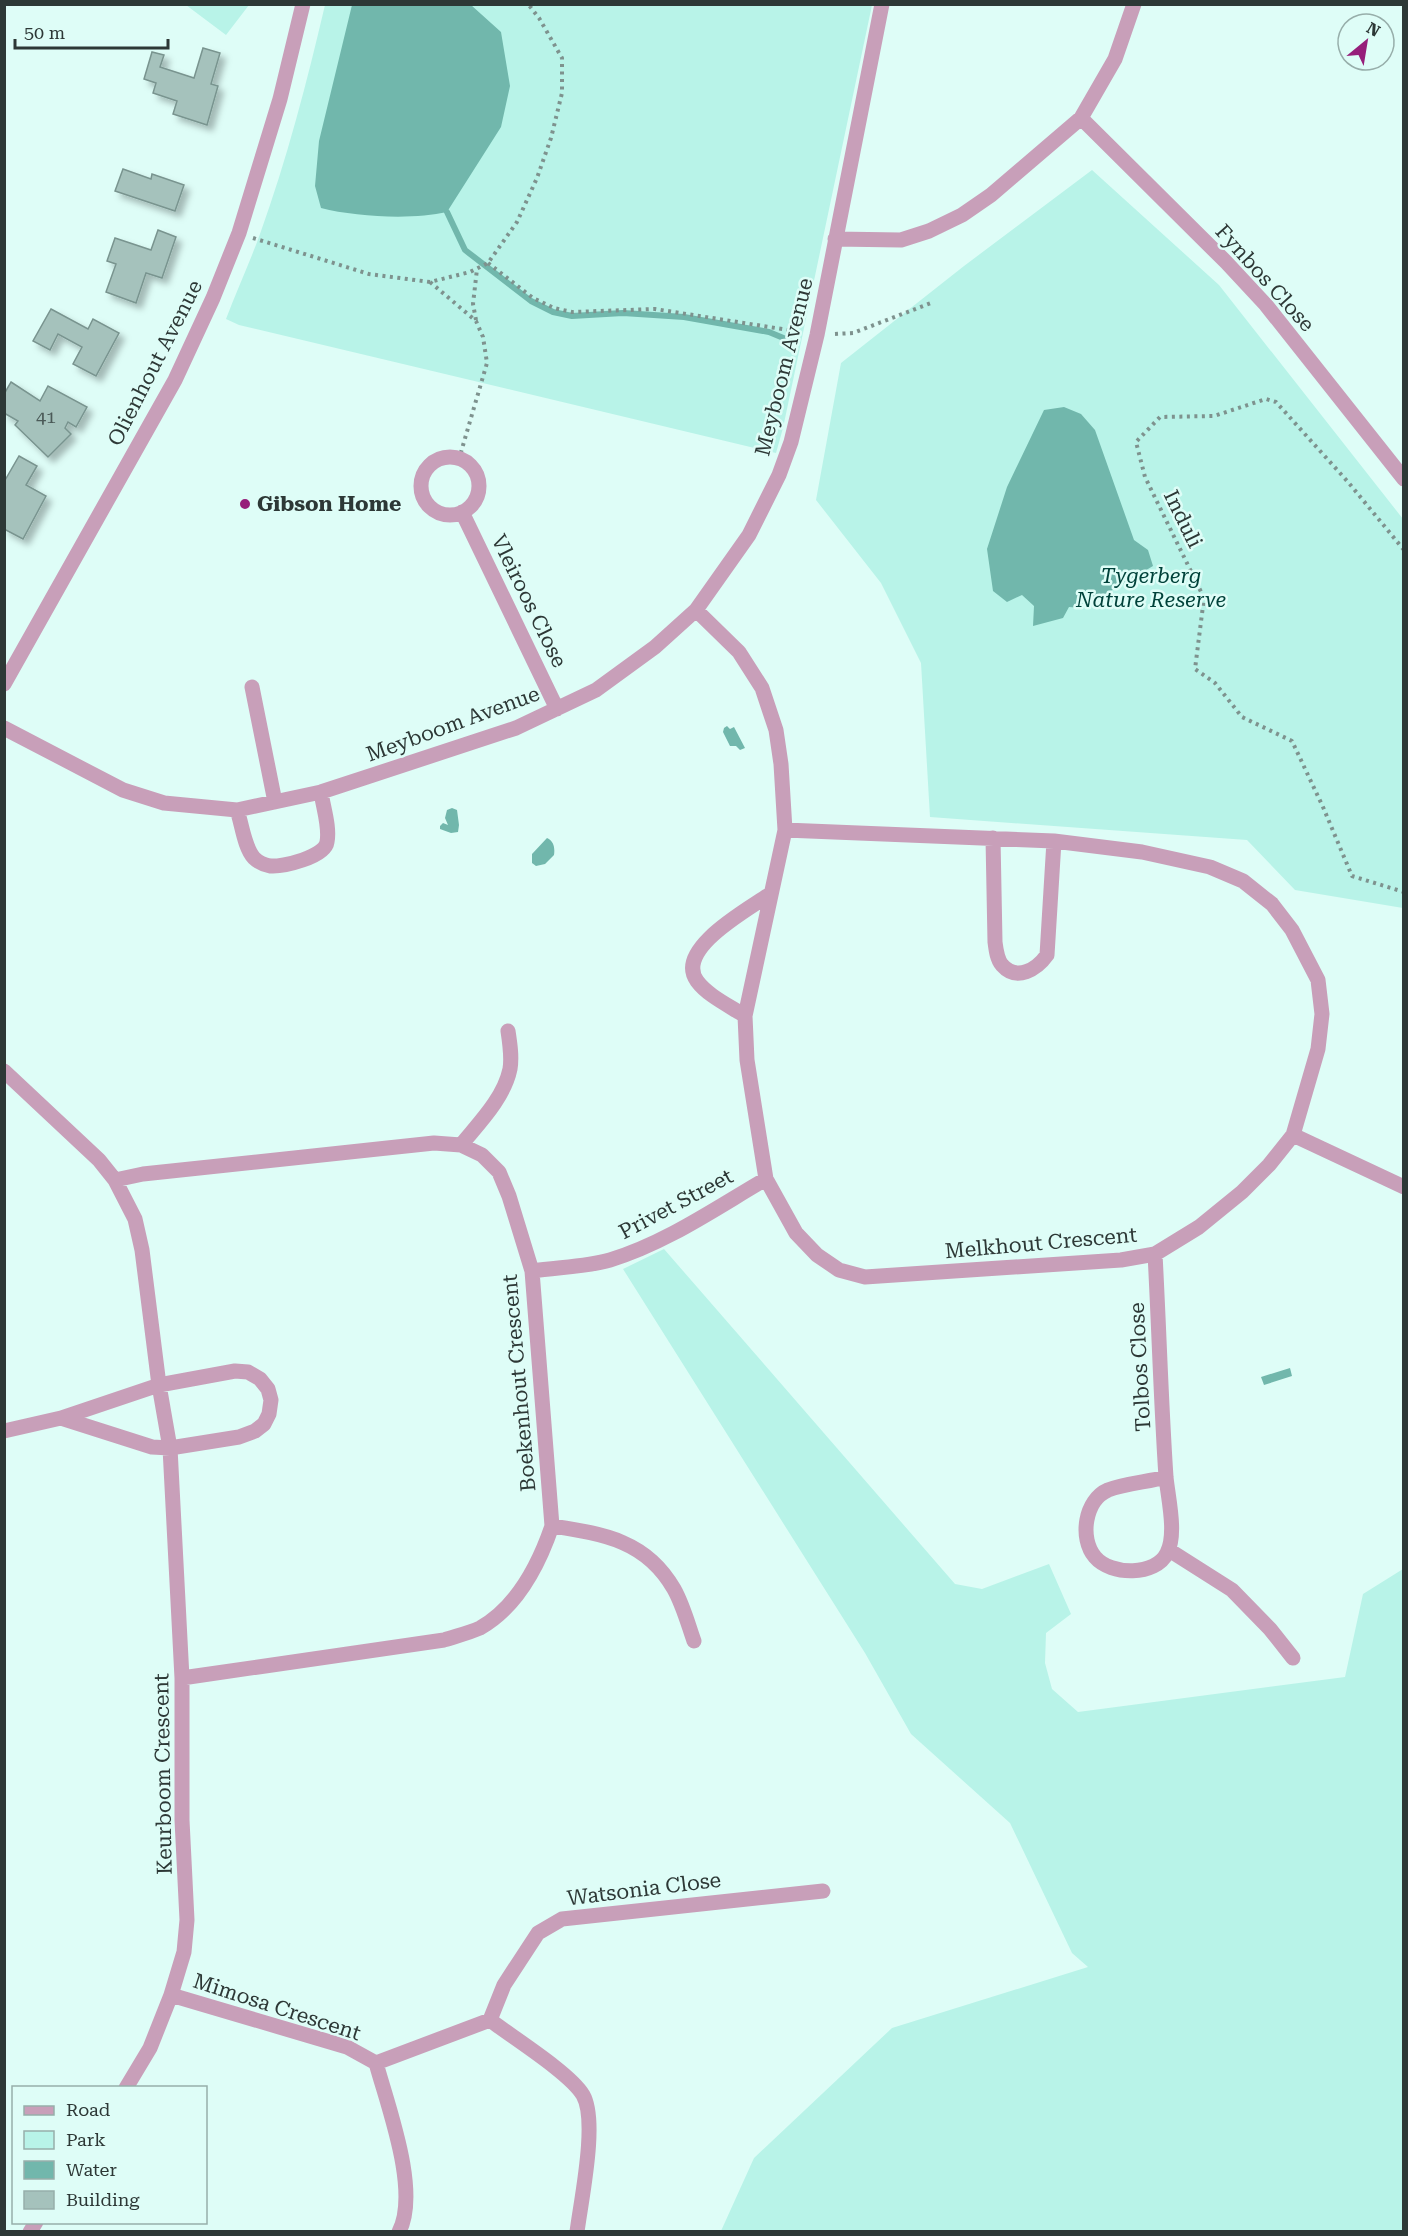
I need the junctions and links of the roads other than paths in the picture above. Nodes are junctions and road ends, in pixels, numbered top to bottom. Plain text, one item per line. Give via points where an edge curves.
1 (303, 4) edge
2 (882, 4) edge
3 (1134, 4) edge
4 (1081, 118) junction
5 (835, 239) junction
6 (1404, 479) edge
7 (462, 512) junction
8 (696, 610) junction
9 (4, 684) edge
10 (252, 687) dead end
11 (557, 709) junction
12 (4, 728) edge
13 (321, 792) junction
14 (275, 802) junction
15 (237, 810) junction
16 (785, 830) junction
17 (993, 838) junction
18 (1054, 841) junction
19 (770, 894) junction
20 (745, 1016) junction
21 (508, 1031) dead end
22 (4, 1071) edge
23 (1293, 1135) junction
24 (461, 1145) junction
25 (766, 1179) junction
26 (115, 1180) junction
27 (1404, 1187) edge
28 (1155, 1254) junction
29 (532, 1271) junction
30 (159, 1384) junction
31 (61, 1418) junction
32 (4, 1431) edge
33 (170, 1448) junction
34 (1166, 1478) junction
35 (552, 1526) junction
36 (1169, 1550) junction
37 (694, 1641) dead end
38 (1293, 1658) dead end
39 (182, 1678) junction
40 (823, 1891) dead end
41 (171, 1995) junction
42 (490, 2020) junction
43 (376, 2063) junction
44 (127, 2086) edge
45 (399, 2232) edge
46 (577, 2232) edge

1 - 9 street, Olienhout Avenue via 280,99 239,232 213,298 175,380
2 - 5 street, Meyboom Avenue
3 - 4 street via 1115,59
4 - 5 street via 991,195 929,231 901,240
4 - 6 street, Fynbos Close via 1266,305
5 - 8 street, Meyboom Avenue via 817,335 779,475 749,535
7 - 7 street via 476,499 478,480 468,464 459,459 432,463 422,478 421,488 428,505 444,514
7 - 11 street, Vleiroos Close
8 - 11 street, Meyboom Avenue via 629,667 596,690
8 - 16 street, Melkhout Crescent via 739,652 762,688 778,741
10 - 14 street
11 - 13 street, Meyboom Avenue via 516,728
12 - 15 street, Meyboom Avenue via 123,790 164,803
13 - 14 street, Meyboom Avenue
13 - 15 street via 325,849 285,865 270,866 253,857
14 - 15 street, Meyboom Avenue
16 - 17 street, Melkhout Crescent
16 - 19 street, Melkhout Crescent
17 - 18 street, Melkhout Crescent
17 - 18 street via 995,942 1003,967 1016,972 1029,972 1047,955
18 - 23 street, Melkhout Crescent via 1142,852 1210,867 1243,881 1272,904 1292,930 1318,980 1322,1014 1318,1049
19 - 20 street, Melkhout Crescent
19 - 20 street via 710,937 693,957 697,981
20 - 25 street, Melkhout Crescent via 747,1060
21 - 24 street via 511,1056 506,1082
22 - 26 street, Keurboom Crescent via 78,1138
23 - 27 street
23 - 28 street, Melkhout Crescent via 1242,1192 1199,1227
24 - 26 street, Boekenhout Crescent via 434,1143
24 - 29 street, Boekenhout Crescent via 482,1155 499,1173
25 - 28 street, Melkhout Crescent via 796,1233 817,1255 839,1270 865,1277 1122,1260
25 - 29 street, Privet Street via 636,1251 607,1261
26 - 30 street, Keurboom Crescent via 135,1220 142,1250
28 - 34 street, Tolbos Close
29 - 35 street, Boekenhout Crescent
30 - 31 street
30 - 33 street, Keurboom Crescent
30 - 33 street via 248,1372 260,1379 271,1400 270,1414 255,1431
31 - 32 street
31 - 33 street via 152,1447
33 - 39 street, Keurboom Crescent
34 - 36 street, Tolbos Close via 1172,1538
34 - 36 street via 1109,1490 1090,1507 1086,1524 1091,1550 1107,1566 1124,1570 1158,1565
35 - 37 street via 603,1534 634,1546 657,1565 674,1589
35 - 39 street, Boekenhout Crescent via 542,1556 523,1586 504,1609 480,1628 444,1640
36 - 38 street via 1232,1590
39 - 41 street, Keurboom Crescent via 187,1920 184,1952
40 - 42 street, Watsonia Close via 562,1919 538,1933 504,1985
41 - 43 street, Mimosa Crescent via 347,2047
41 - 44 street, Keurboom Crescent via 150,2048
42 - 43 street
42 - 46 street via 567,2077 583,2095 589,2115 588,2139
43 - 45 street, Mimosa Crescent via 405,2172 407,2203

